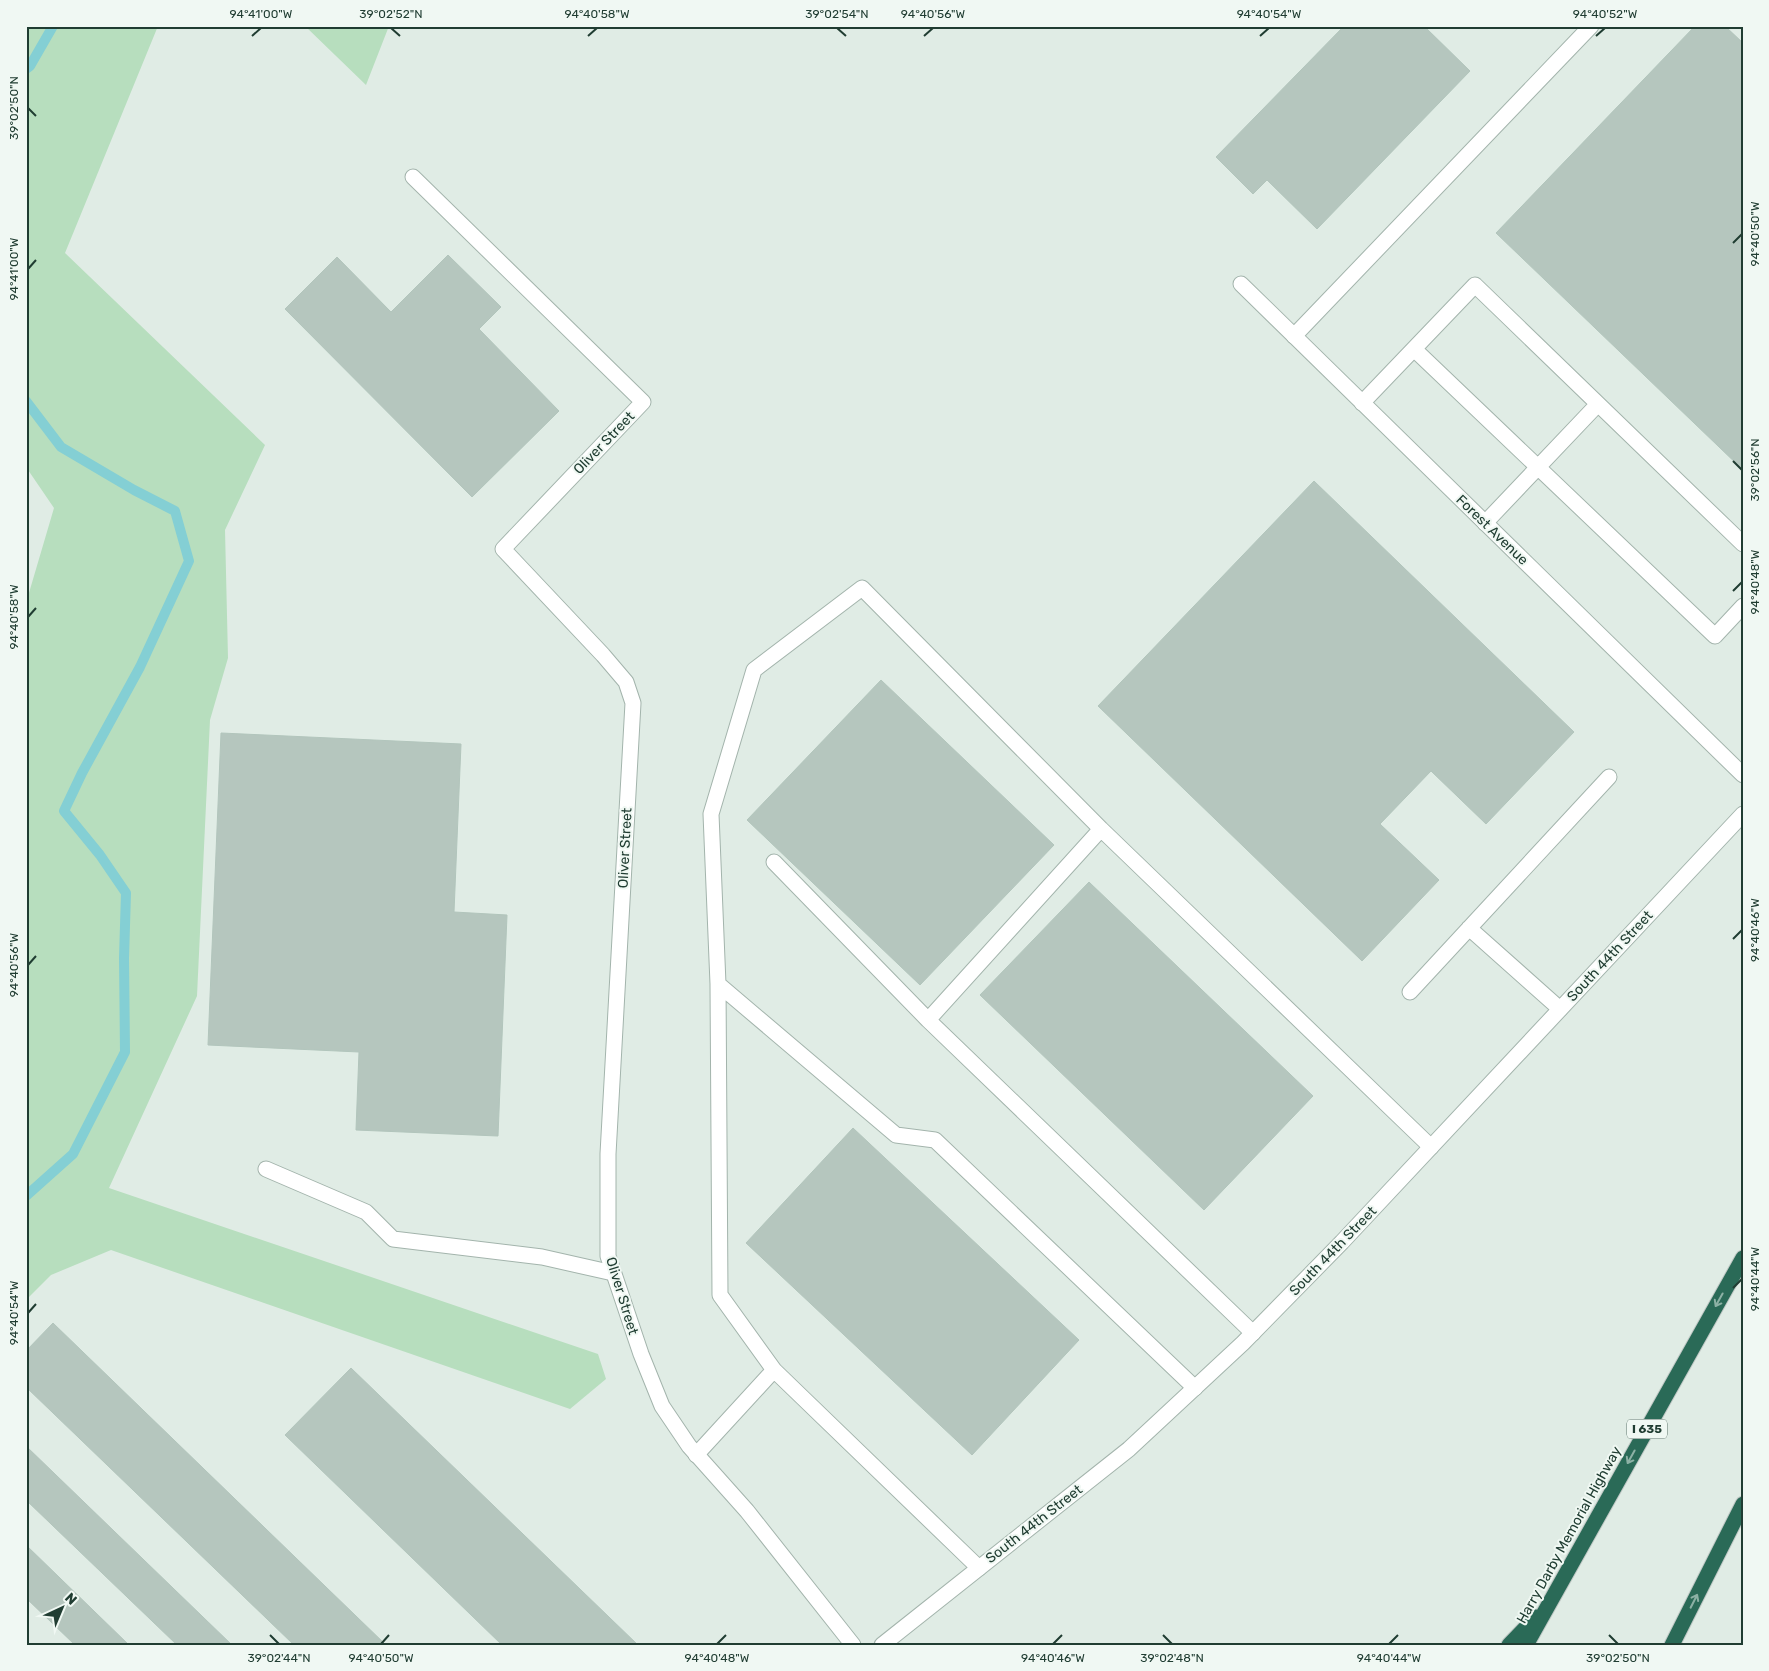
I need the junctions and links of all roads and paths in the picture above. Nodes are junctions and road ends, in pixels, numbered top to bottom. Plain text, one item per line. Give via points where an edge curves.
1 (1583, 29) edge
2 (413, 177) dead end
3 (1241, 284) dead end
4 (1294, 336) junction
5 (1414, 349) junction
6 (1362, 403) junction
7 (1598, 404) junction
8 (1538, 468) junction
9 (1485, 523) junction
10 (1743, 544) edge
11 (1743, 606) edge
12 (1743, 776) edge
13 (1610, 777) dead end
14 (1743, 814) edge
15 (1101, 828) junction
16 (774, 862) dead end
17 (1469, 928) junction
18 (718, 984) junction
19 (1410, 992) dead end
20 (1560, 1009) junction
21 (928, 1020) junction
22 (1431, 1147) junction
23 (266, 1169) dead end
24 (1743, 1258) edge
25 (613, 1273) junction
26 (1253, 1333) junction
27 (774, 1370) junction
28 (1196, 1388) junction
29 (696, 1455) junction
30 (1743, 1504) edge
31 (979, 1568) junction
32 (1550, 1601) junction
33 (853, 1645) edge
34 (882, 1645) edge
35 (1509, 1645) edge
36 (1526, 1645) edge
37 (1672, 1645) edge

1 - 4 street
2 - 25 street, Oliver Street via 643,402 503,549 626,682 633,703 608,1154 608,1256
3 - 4 street, Forest Avenue
4 - 6 street, Forest Avenue
5 - 6 street
5 - 7 street via 1475,286
5 - 8 street
6 - 9 street, Forest Avenue
7 - 8 street
7 - 10 street
8 - 9 street
8 - 11 street via 1715,636
9 - 12 street, Forest Avenue
13 - 17 street
14 - 20 street, South 44th Street
15 - 18 street via 862,588 754,670 711,814
15 - 21 street
15 - 22 street
16 - 21 street
17 - 19 street
17 - 20 street
18 - 27 street via 720,1295
18 - 28 street via 896,1135 935,1140
20 - 22 street, South 44th Street
21 - 26 street
22 - 26 street, South 44th Street
23 - 25 street via 366,1212 393,1239 542,1257
24 -> 32 highway, Harry Darby Memorial Highway / I 635
25 - 29 street, Oliver Street via 662,1406
26 - 28 street, South 44th Street
27 - 29 street
27 - 31 street
28 - 31 street, South 44th Street via 1129,1449
29 - 33 street, Oliver Street via 748,1512
37 -> 30 highway
31 - 34 street, South 44th Street
32 - 35 highway
32 - 36 highway, Harry Darby Memorial Highway / I 635

